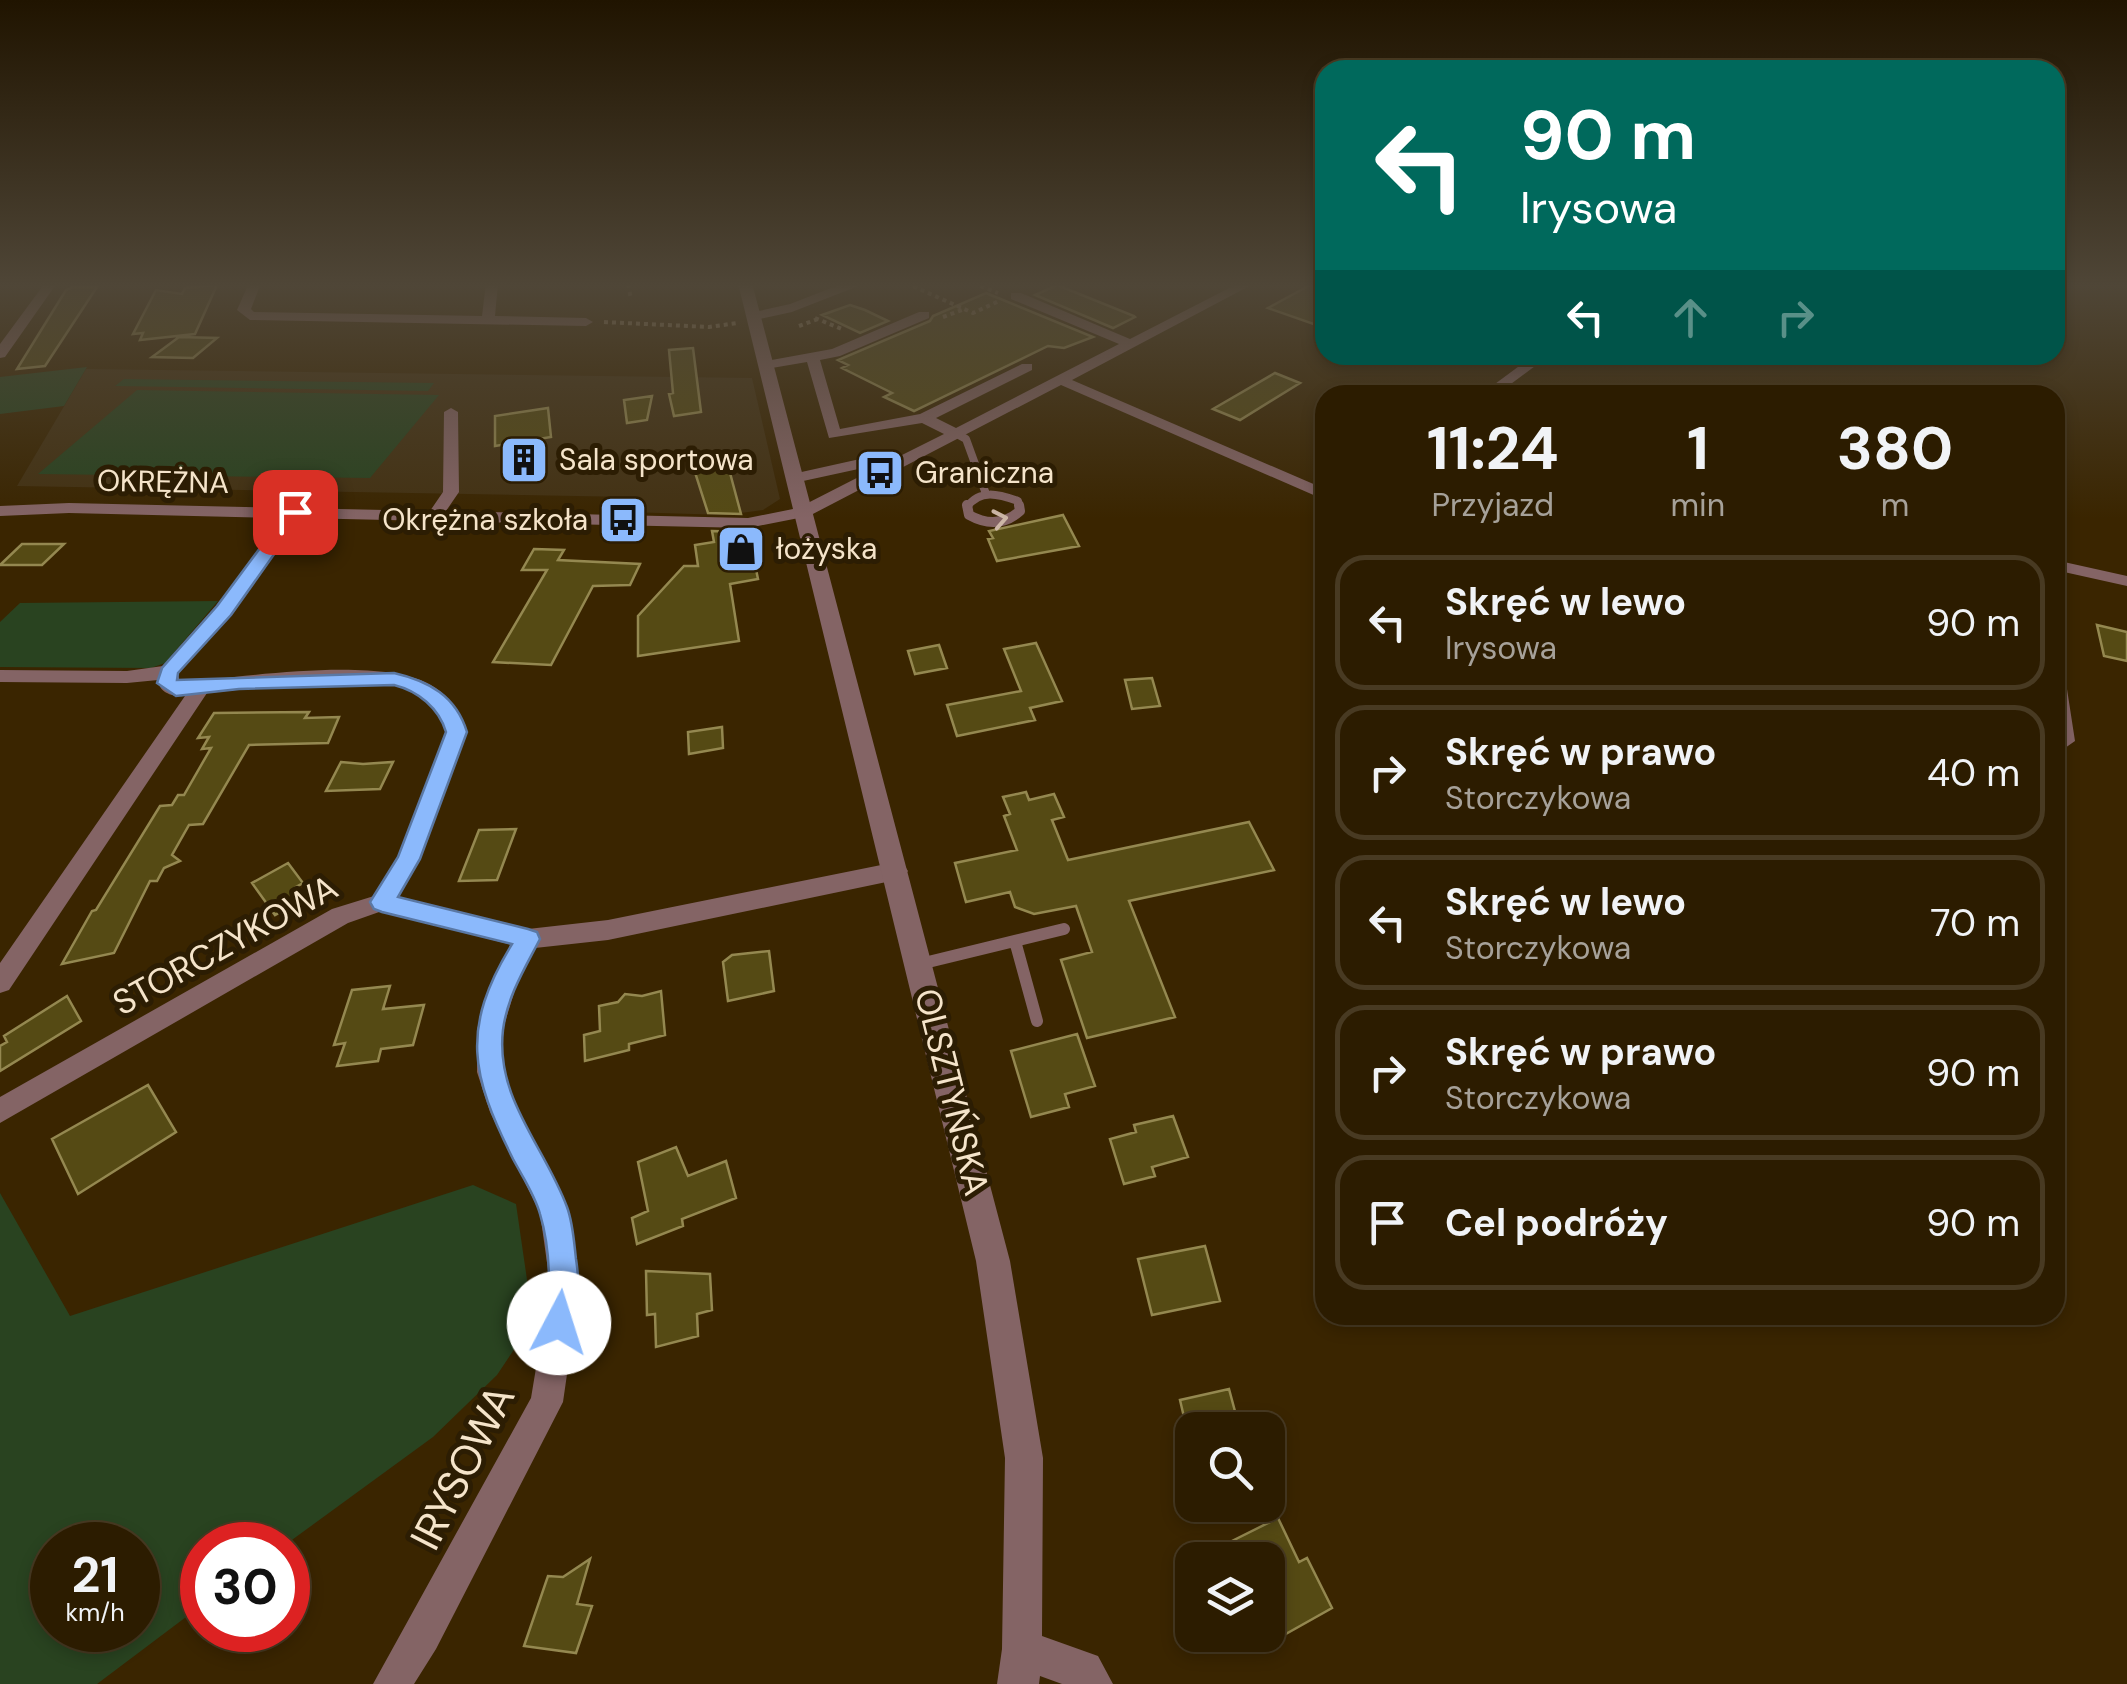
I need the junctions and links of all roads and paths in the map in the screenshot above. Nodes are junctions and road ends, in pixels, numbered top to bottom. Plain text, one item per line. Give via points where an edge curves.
1 (765, 362) edge
2 (792, 362) edge
3 (813, 362) edge
4 (1097, 362) edge
5 (766, 365) junction
6 (1529, 365) edge
7 (1027, 367) dead end
8 (1062, 380) junction
9 (1502, 385) edge
10 (451, 412) dead end
11 (924, 418) junction
12 (952, 436) junction
13 (794, 478) junction
14 (1315, 492) edge
15 (986, 494) junction
16 (0, 511) edge
17 (295, 512) junction
18 (803, 512) junction
19 (435, 516) junction
20 (2065, 567) edge
21 (2127, 580) edge
22 (168, 672) junction
23 (0, 676) edge
24 (201, 688) junction
25 (896, 871) junction
26 (382, 902) junction
27 (1064, 929) dead end
28 (528, 939) junction
29 (1015, 941) junction
30 (920, 964) junction
31 (0, 983) edge
32 (1037, 1021) dead end
33 (0, 1112) edge
34 (1020, 1667) edge
35 (392, 1684) edge
36 (1092, 1684) edge

1 - 5 street, OLSZTYŃSKA
2 - 5 street
3 - 11 street via 834,435
4 - 8 street
5 - 13 street, OLSZTYŃSKA
6 - 9 street
7 - 11 street
8 - 12 street
8 - 14 street
10 - 19 street via 451,492
11 - 12 street
12 - 13 street via 844,470
12 - 15 lane via 966,439
12 - 18 street
13 - 18 street, OLSZTYŃSKA
15 -> 15 lane via 967,504 974,519 1000,522 1020,511 1012,497
16 - 17 street, OKRĘŻNA
17 - 19 street, OKRĘŻNA
17 - 22 street via 224,610
18 - 19 street, OKRĘŻNA via 748,523
18 - 25 street, OLSZTYŃSKA
20 - 21 street
22 - 23 street
22 - 24 street, STORCZYKOWA via 167,683 176,690
24 - 26 street, STORCZYKOWA via 394,679 417,685 451,712 457,732 409,859
24 - 31 street
25 - 28 street via 608,930
25 - 30 street, OLSZTYŃSKA
26 - 28 street
26 - 33 street, STORCZYKOWA via 340,916
27 - 29 lane
28 - 35 street, IRYSOWA via 507,974 490,1028 490,1072 554,1210 565,1284 547,1402
29 - 30 lane
29 - 32 lane
30 - 34 street, OLSZTYŃSKA via 993,1261 1024,1458
34 - 36 street via 1083,1670

